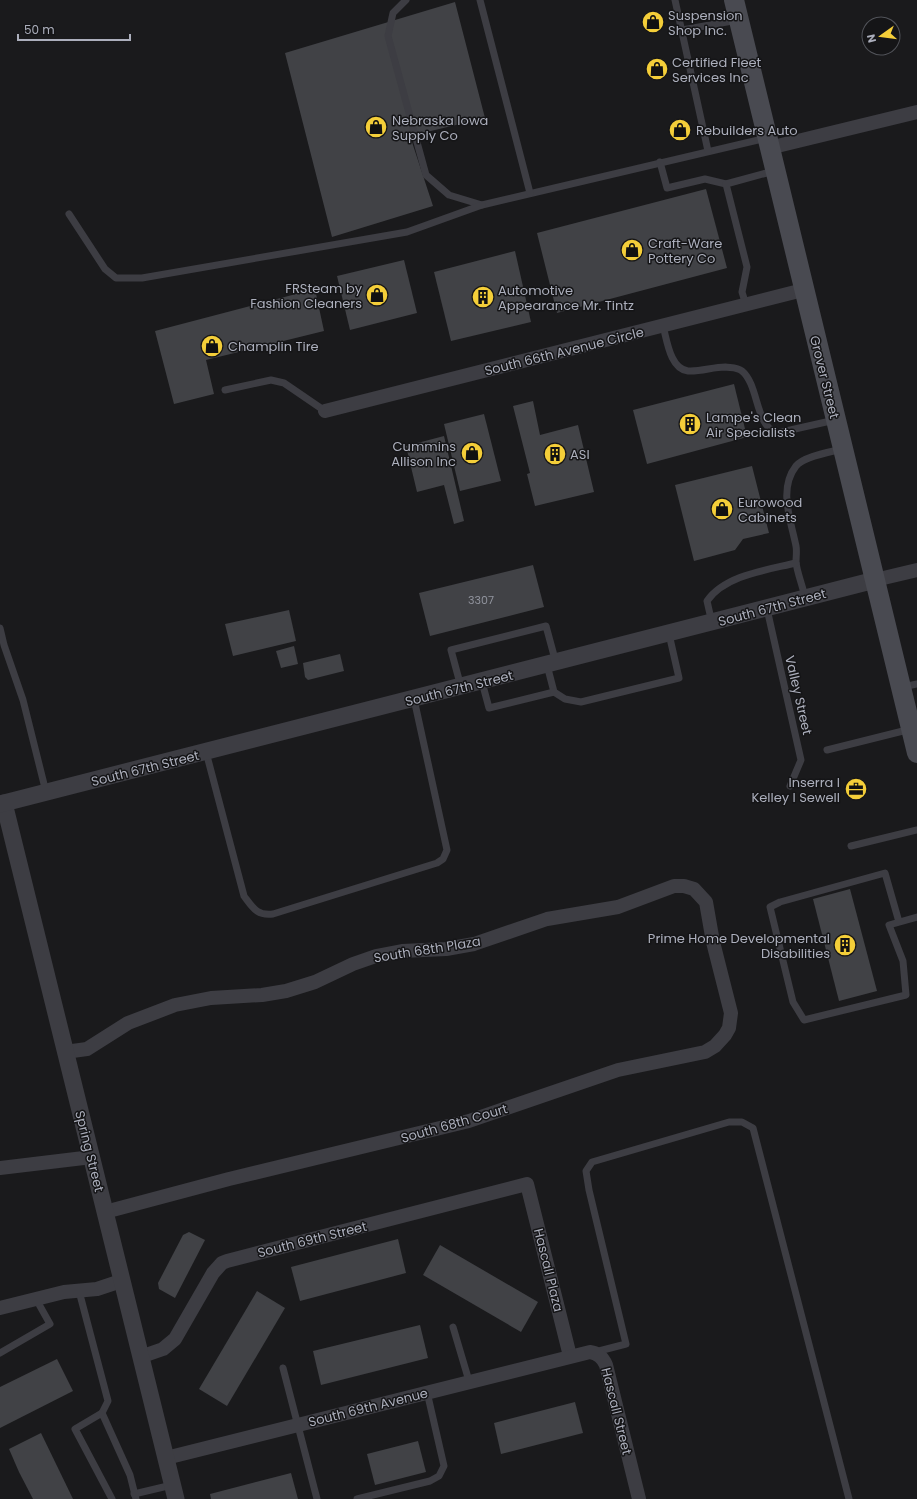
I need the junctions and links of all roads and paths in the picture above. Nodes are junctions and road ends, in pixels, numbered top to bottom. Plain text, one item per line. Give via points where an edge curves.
1 (406, 0) edge
2 (480, 0) edge
3 (675, 0) edge
4 (734, 0) edge
5 (738, 20) junction
6 (682, 30) junction
7 (917, 112) edge
8 (768, 143) junction
9 (708, 151) junction
10 (660, 162) junction
11 (775, 171) junction
12 (726, 184) junction
13 (530, 193) junction
14 (482, 205) junction
15 (69, 214) dead end
16 (803, 290) junction
17 (746, 305) junction
18 (663, 326) junction
19 (225, 390) dead end
20 (325, 411) joint
21 (835, 420) junction
22 (843, 449) junction
23 (796, 563) junction
24 (917, 570) edge
25 (875, 580) junction
26 (806, 599) junction
27 (767, 609) junction
28 (712, 623) junction
29 (0, 628) edge
30 (669, 634) junction
31 (551, 664) junction
32 (482, 682) junction
33 (909, 686) edge
34 (461, 687) junction
35 (554, 692) junction
36 (414, 699) junction
37 (911, 729) junction
38 (827, 750) dead end
39 (206, 752) junction
40 (917, 753) edge
41 (790, 786) dead end
42 (46, 793) junction
43 (2, 804) edge
44 (917, 830) edge
45 (852, 846) dead end
46 (917, 918) edge
47 (899, 922) junction
48 (718, 965) joint
49 (65, 1052) junction
50 (92, 1157) junction
51 (0, 1168) edge
52 (527, 1184) joint
53 (105, 1212) junction
54 (121, 1281) junction
55 (79, 1290) junction
56 (36, 1299) junction
57 (0, 1308) edge
58 (453, 1327) dead end
59 (594, 1352) junction
60 (0, 1353) edge
61 (570, 1356) junction
62 (140, 1357) junction
63 (283, 1368) dead end
64 (469, 1381) junction
65 (427, 1392) junction
66 (102, 1413) junction
67 (299, 1424) junction
68 (166, 1458) junction
69 (174, 1492) edge
70 (135, 1496) edge
71 (112, 1499) edge
72 (318, 1499) edge
73 (357, 1499) edge
74 (638, 1499) edge
75 (849, 1499) edge

1 - 14 lane via 393,13 388,36 426,175 449,195
2 - 13 lane
3 - 6 lane
4 - 5 main road, Grover Street
5 - 6 lane
5 - 8 main road, Grover Street
6 - 9 lane
7 - 8 street
8 - 9 lane
8 - 11 main road, Grover Street
9 - 10 lane
10 - 12 lane via 667,188 705,178
10 - 13 lane
11 - 12 lane
11 - 16 main road, Grover Street
12 - 17 lane via 747,267 742,292
13 - 14 lane
14 - 15 lane via 407,232 142,278 116,278 105,269
16 - 17 street, South 66th Avenue Circle
16 - 21 main road, Grover Street
17 - 18 street, South 66th Avenue Circle
18 - 20 street, South 66th Avenue Circle
18 - 21 lane via 674,362 680,368 688,371 719,367 737,368 742,371 748,378 766,424 772,431
19 - 20 lane via 270,380 284,383
21 - 22 main road, Grover Street
22 - 23 lane via 803,460 793,473 787,497 788,516 796,548
22 - 25 main road, Grover Street
23 - 26 lane
23 - 28 lane via 723,585 712,593 707,601
24 - 25 street, South 67th Street
25 - 26 street, South 67th Street
25 - 33 main road, Grover Street
26 - 27 street, South 67th Street
27 - 28 street, South 67th Street
27 - 41 lane, Valley Street via 801,760
28 - 30 street, South 67th Street
29 - 42 lane via 23,700
30 - 31 street, South 67th Street
30 - 35 lane via 679,678 581,702 565,699
31 - 32 street, South 67th Street
31 - 34 lane via 546,626 451,650
31 - 35 lane
32 - 34 street, South 67th Street
32 - 35 lane via 489,708
33 - 37 main road, Grover Street
34 - 36 street, South 67th Street
36 - 39 street, South 67th Street
36 - 39 lane via 447,850 443,859 273,914 257,913 244,896
37 - 38 lane
37 - 40 main road, Grover Street
39 - 42 street, South 67th Street
42 - 43 street, South 67th Street
43 - 49 street, Spring Street
44 - 45 lane
46 - 47 lane
47 - 47 lane via 889,925 902,961 906,995 804,1020 793,1002 770,907 885,873
48 - 49 street, South 68th Plaza via 706,902 694,889 674,886 618,907 547,919 474,944 376,956 315,982 286,991 175,1005 128,1023 86,1049
48 - 53 street, South 68th Court via 731,1013 729,1028 715,1046 705,1052 618,1070 469,1121
49 - 50 street, Spring Street
50 - 51 street
50 - 53 street, Spring Street
52 - 61 street, Hascall Plaza
52 - 62 street, South 69th Street via 222,1263 213,1272 170,1344 157,1352
53 - 54 street, Spring Street
54 - 55 street via 97,1289
54 - 62 street, Spring Street
55 - 56 street
55 - 66 lane via 108,1401
56 - 57 street
56 - 60 lane via 50,1324
58 - 64 lane
59 - 61 street, Hascall Street
59 - 74 street, Hascall Street via 604,1359 606,1365
59 - 75 lane via 626,1344 589,1190 586,1171 592,1162 729,1122 742,1122 753,1128
61 - 64 street, South 69th Avenue
62 - 68 street, Spring Street
63 - 67 lane
64 - 65 street, South 69th Avenue
65 - 67 street, South 69th Avenue
65 - 73 lane via 444,1466 439,1476 430,1481
66 - 70 lane via 130,1475
66 - 71 lane via 75,1429
67 - 68 street, South 69th Avenue
67 - 72 lane
68 - 69 street, Spring Street
69 - 70 lane

